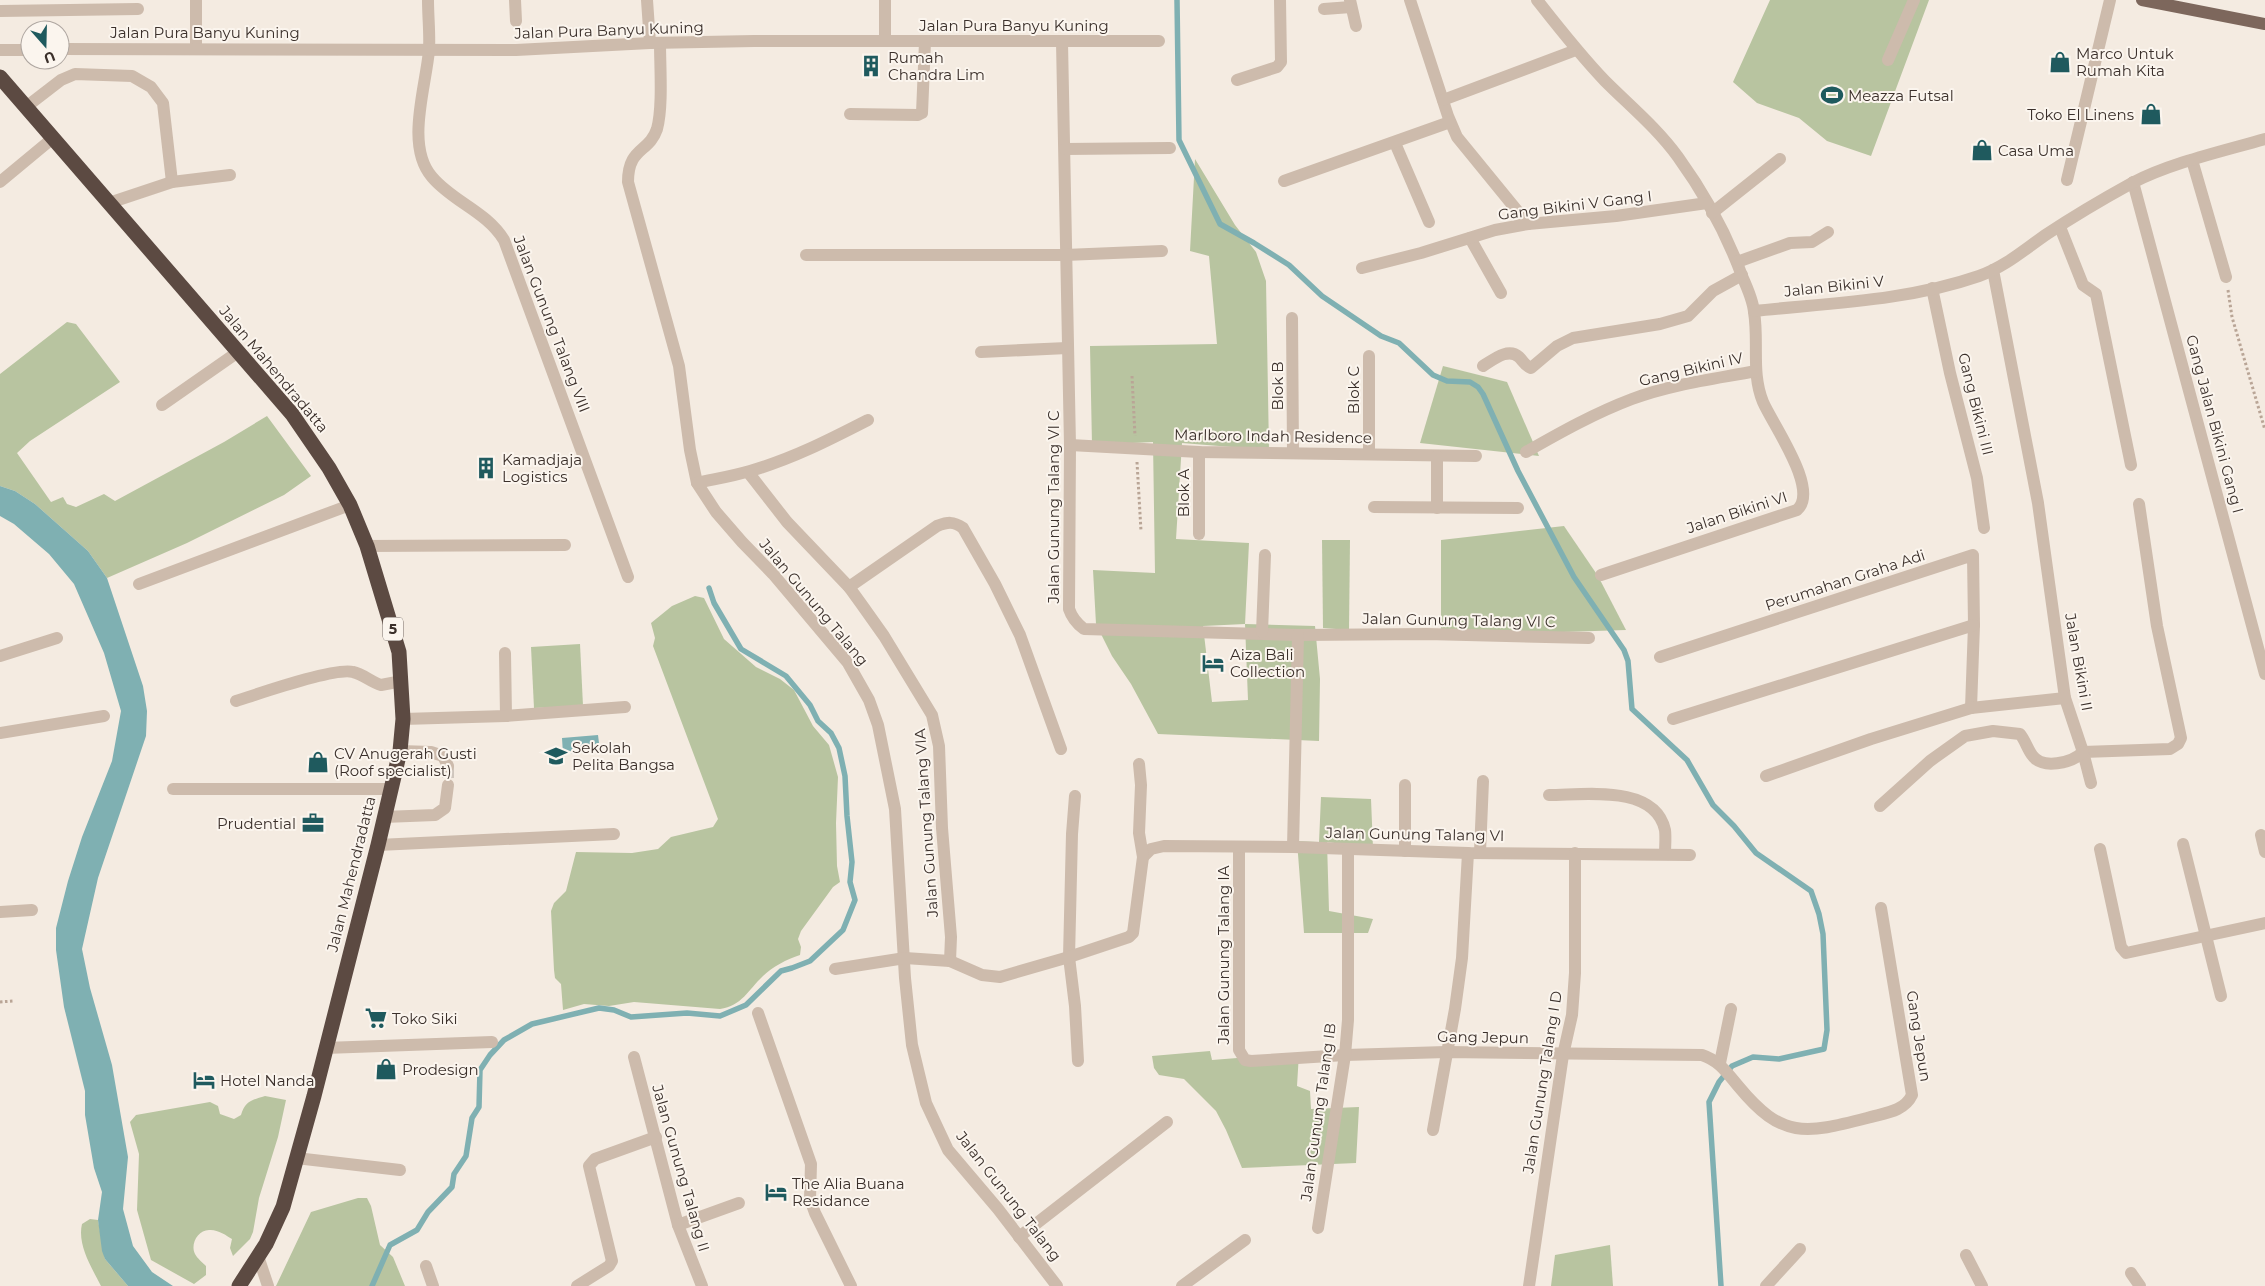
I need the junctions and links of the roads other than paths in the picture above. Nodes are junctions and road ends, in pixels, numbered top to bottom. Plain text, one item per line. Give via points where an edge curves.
1 (196, 0) edge
2 (428, 0) edge
3 (515, 0) edge
4 (647, 0) edge
5 (885, 0) edge
6 (1280, 0) edge
7 (1410, 0) edge
8 (1537, 0) edge
9 (1914, 0) edge
10 (2110, 0) edge
11 (2142, 0) edge
12 (2162, 2) edge
13 (1350, 3) edge
14 (138, 9) dead end
15 (1324, 9) dead end
16 (0, 11) edge
17 (516, 21) dead end
18 (2265, 24) edge
19 (1356, 26) dead end
20 (885, 40) junction
21 (1159, 41) dead end
22 (925, 42) junction
23 (1062, 42) junction
24 (655, 43) junction
25 (196, 48) junction
26 (70, 49) edge
27 (0, 50) edge
28 (20, 50) edge
29 (429, 50) junction
30 (1576, 50) junction
31 (1888, 60) dead end
32 (0, 77) edge
33 (1237, 80) dead end
34 (1443, 100) junction
35 (26, 106) junction
36 (850, 114) dead end
37 (1450, 122) junction
38 (53, 138) junction
39 (2265, 139) edge
40 (1394, 143) junction
41 (1170, 148) dead end
42 (1066, 149) junction
43 (1780, 159) dead end
44 (2192, 160) junction
45 (230, 175) dead end
46 (2068, 180) dead end
47 (1284, 181) dead end
48 (0, 182) edge
49 (172, 182) junction
50 (2133, 182) junction
51 (109, 203) junction
52 (1710, 208) junction
53 (1430, 222) dead end
54 (1528, 224) junction
55 (2060, 226) junction
56 (1828, 232) dead end
57 (1470, 238) junction
58 (1162, 251) dead end
59 (1066, 255) junction
60 (806, 256) dead end
61 (1737, 262) junction
62 (1362, 268) dead end
63 (1993, 270) junction
64 (1742, 275) junction
65 (2226, 277) road end
66 (1932, 288) junction
67 (1501, 293) dead end
68 (1754, 311) junction
69 (1292, 318) dead end
70 (1067, 348) junction
71 (238, 352) junction
72 (981, 352) dead end
73 (1369, 356) dead end
74 (1483, 366) dead end
75 (1756, 371) junction
76 (162, 405) dead end
77 (868, 420) dead end
78 (1070, 445) junction
79 (1199, 452) junction
80 (1526, 452) dead end
81 (1294, 453) junction
82 (1369, 454) junction
83 (1437, 456) junction
84 (1476, 456) dead end
85 (2131, 465) dead end
86 (748, 472) junction
87 (697, 483) junction
88 (2139, 504) dead end
89 (350, 505) junction
90 (1374, 507) dead end
91 (1437, 508) junction
92 (1518, 508) dead end
93 (1984, 528) dead end
94 (1199, 534) dead end
95 (565, 545) dead end
96 (367, 546) junction
97 (1265, 555) dead end
98 (1601, 575) dead end
99 (628, 577) dead end
100 (139, 584) dead end
101 (849, 587) junction
102 (1974, 625) junction
103 (1262, 632) junction
104 (1298, 635) junction
105 (57, 638) dead end
106 (1589, 638) dead end
107 (505, 653) dead end
108 (0, 656) edge
109 (1660, 657) dead end
110 (2265, 674) edge
111 (402, 681) junction
112 (2065, 698) junction
113 (236, 701) dead end
114 (625, 707) dead end
115 (1971, 708) junction
116 (104, 716) dead end
117 (506, 716) junction
118 (403, 719) junction
119 (1673, 719) dead end
120 (0, 733) edge
121 (1062, 749) dead end
122 (400, 751) junction
123 (2083, 752) junction
124 (1139, 764) dead end
125 (448, 766) dead end
126 (1766, 776) dead end
127 (1483, 781) dead end
128 (2090, 783) dead end
129 (448, 785) tunnel mouth
130 (1405, 785) dead end
131 (173, 789) dead end
132 (391, 789) junction
133 (1549, 795) dead end
134 (1075, 796) dead end
135 (1880, 806) dead end
136 (384, 817) junction
137 (614, 834) dead end
138 (2261, 835) dead end
139 (2183, 844) dead end
140 (378, 845) junction
141 (1239, 847) junction
142 (1293, 847) junction
143 (2100, 849) dead end
144 (1348, 850) junction
145 (1405, 851) junction
146 (2265, 852) edge
147 (1474, 853) junction
148 (1575, 853) junction
149 (1665, 854) junction
150 (1690, 855) dead end
151 (1143, 857) junction
152 (1881, 908) dead end
153 (32, 910) dead end
154 (0, 912) edge
155 (2265, 923) edge
156 (2206, 936) junction
157 (1069, 957) junction
158 (905, 958) junction
159 (950, 961) junction
160 (835, 969) dead end
161 (2220, 996) dead end
162 (1731, 1009) dead end
163 (758, 1014) dead end
164 (492, 1042) dead end
165 (325, 1048) junction
166 (1446, 1052) junction
167 (1345, 1055) junction
168 (1564, 1055) junction
169 (634, 1058) dead end
170 (1245, 1060) joint
171 (1078, 1061) dead end
172 (1721, 1065) junction
173 (1167, 1122) dead end
174 (1433, 1130) dead end
175 (656, 1137) junction
176 (296, 1158) junction
177 (400, 1170) dead end
178 (739, 1203) dead end
179 (678, 1225) junction
180 (1318, 1228) dead end
181 (1019, 1237) junction
182 (1245, 1240) dead end
183 (1800, 1249) dead end
184 (1966, 1255) dead end
185 (258, 1256) junction
186 (426, 1266) dead end
187 (2131, 1273) dead end
188 (239, 1286) edge
189 (268, 1286) edge
190 (433, 1286) edge
191 (577, 1286) edge
192 (702, 1286) edge
193 (850, 1286) edge
194 (1057, 1286) edge
195 (1182, 1286) edge
196 (1529, 1286) edge
197 (1766, 1286) edge
198 (1982, 1286) edge
199 (2140, 1286) edge

1 - 25 street
2 - 29 street, Jalan Gunung Talang VIII
3 - 17 street
4 - 24 street, Jalan Gunung Talang
5 - 20 street
6 - 33 street via 1281,62 1277,67
7 - 34 street
8 - 30 street
9 - 31 street
10 - 46 street
11 - 12 main road
12 - 18 main road
13 - 15 street
13 - 19 street
14 - 16 street
20 - 22 street, Jalan Pura Banyu Kuning
20 - 24 street, Jalan Pura Banyu Kuning
21 - 23 street, Jalan Pura Banyu Kuning
22 - 23 street, Jalan Pura Banyu Kuning
22 - 36 street via 922,113
23 - 42 street, Jalan Gunung Talang VI C
24 - 29 street, Jalan Pura Banyu Kuning via 516,50
24 - 87 street, Jalan Gunung Talang via 659,117 649,142 634,155 628,168 628,182 679,366
25 - 26 street, Jalan Pura Banyu Kuning
25 - 29 street, Jalan Pura Banyu Kuning
27 - 28 street
29 - 99 street, Jalan Gunung Talang VIII via 418,133 424,165 437,182 487,219 504,240
30 - 34 street
30 - 52 street via 1678,156
32 - 35 highway, Jalan Mahendradatta / 5
34 - 37 street
35 - 38 highway, Jalan Mahendradatta / 5
35 - 49 street via 61,80 75,74 132,76 152,87 163,103
37 - 40 street
37 - 54 street via 1457,137
38 - 48 street
38 - 51 highway, Jalan Mahendradatta / 5
39 - 44 street, Jalan Bikini V
40 - 47 street
40 - 53 street
41 - 42 street
42 - 59 street, Jalan Gunung Talang VI C
43 - 52 street
44 - 50 street, Jalan Bikini V
44 - 65 street
45 - 49 street
49 - 51 street
50 - 55 street, Jalan Bikini V
50 - 110 street, Gang Jalan Bikini Gang I
51 - 71 highway, Jalan Mahendradatta / 5
52 - 54 street, Gang Bikini V Gang I
52 - 61 street
54 - 57 street, Gang Bikini V Gang I
55 - 63 street, Jalan Bikini V
55 - 85 street via 2083,285 2096,294
56 - 61 street via 1812,242 1790,243
57 - 62 street, Gang Bikini V Gang I
57 - 67 street
58 - 59 street
59 - 60 street
59 - 70 street, Jalan Gunung Talang VI C
61 - 64 street
63 - 66 street, Jalan Bikini V
63 - 112 street, Jalan Bikini II via 2038,502
64 - 68 street
64 - 74 street via 1713,291 1688,316 1660,324 1573,338 1557,346 1531,368 1511,353
66 - 68 street, Jalan Bikini V via 1872,300
66 - 93 street, Gang Bikini III via 1977,478
68 - 75 street, Jalan Bikini VI
69 - 81 street, Blok B
70 - 72 street
70 - 78 street, Jalan Gunung Talang VI C
71 - 76 street
71 - 89 highway, Jalan Mahendradatta / 5 via 313,442
73 - 82 street, Blok C
75 - 80 street, Gang Bikini IV via 1674,386 1633,398 1583,420
75 - 98 street, Jalan Bikini VI via 1762,399 1803,484 1802,506
77 - 86 street via 809,450
78 - 79 street, Marlboro Indah Residence
78 - 103 street, Jalan Gunung Talang VI C via 1069,609 1077,624 1084,629
79 - 81 street, Marlboro Indah Residence
79 - 94 street, Blok A
81 - 82 street, Marlboro Indah Residence
82 - 83 street, Marlboro Indah Residence
83 - 84 street, Marlboro Indah Residence
83 - 91 street
86 - 87 street
86 - 101 street, Jalan Gunung Talang VIA via 787,522
87 - 158 street, Jalan Gunung Talang via 723,520 848,663 869,700 878,725 895,808
88 - 123 street via 2157,626 2181,738 2170,749
89 - 96 highway, Jalan Mahendradatta / 5
89 - 100 street
90 - 91 street
91 - 92 street
95 - 96 street
96 - 111 highway, Jalan Mahendradatta / 5 via 399,652
97 - 103 street
101 - 121 street via 937,526 949,522 963,528 996,584 1020,635
101 - 159 street, Jalan Gunung Talang VIA via 900,660 935,724 939,746
102 - 109 street, Perumahan Graha Adi via 1973,555
102 - 115 street, Perumahan Graha Adi
102 - 119 street
103 - 104 street, Jalan Gunung Talang VI C
104 - 106 street, Jalan Gunung Talang VI C
104 - 142 street
105 - 108 street
107 - 117 street
111 - 113 street via 381,685 353,672 339,672
111 - 118 highway, Jalan Mahendradatta / 5
112 - 115 street
112 - 123 street, Jalan Bikini II
114 - 117 street
115 - 126 street
116 - 120 street
117 - 118 street
118 - 122 highway, Jalan Mahendradatta / 5
122 - 125 street via 431,752 443,756
122 - 132 highway, Jalan Mahendradatta / 5
123 - 128 street, Jalan Bikini II
123 - 135 street via 2064,763 2043,762 2033,756 2020,734 1993,731 1965,736 1930,761
124 - 151 street via 1139,833
127 - 147 street
129 - 136 street via 445,808 440,813
130 - 145 street
131 - 132 street
132 - 136 highway, Jalan Mahendradatta / 5
133 - 149 street via 1623,796 1639,800 1662,822
134 - 157 street
136 - 140 highway, Jalan Mahendradatta / 5
137 - 140 street
138 - 146 street
139 - 156 street
140 - 165 highway, Jalan Mahendradatta / 5
141 - 142 street, Jalan Gunung Talang VI
141 - 151 street, Jalan Gunung Talang VI via 1164,846 1151,849
141 - 170 street, Jalan Gunung Talang IA via 1239,1050
142 - 144 street, Jalan Gunung Talang VI
143 - 156 street via 2124,952
144 - 145 street, Jalan Gunung Talang VI
144 - 167 street, Jalan Gunung Talang IB
145 - 147 street, Jalan Gunung Talang VI
147 - 148 street, Jalan Gunung Talang VI
147 - 166 street via 1455,1009
148 - 149 street, Jalan Gunung Talang VI
148 - 168 street, Jalan Gunung Talang I D via 1572,1015
149 - 150 street, Jalan Gunung Talang VI
151 - 157 street via 1133,933
152 - 172 street, Gang Jepun via 1912,1095 1908,1103 1898,1110 1846,1124 1798,1130 1775,1122
153 - 154 street
155 - 156 street
156 - 161 street
157 - 159 street via 1000,977 982,975
157 - 171 street
158 - 159 street
158 - 160 street
158 - 181 street, Jalan Gunung Talang via 912,1045 926,1103 948,1150
162 - 172 street
163 - 193 street via 811,1164 810,1199 814,1214
164 - 165 street
165 - 176 highway, Jalan Mahendradatta / 5
166 - 167 street, Gang Jepun
166 - 168 street, Gang Jepun
166 - 174 street
167 - 170 street, Gang Jepun
167 - 180 street, Jalan Gunung Talang IB
168 - 172 street, Gang Jepun via 1702,1055
168 - 196 street, Jalan Gunung Talang I D
169 - 175 street, Jalan Gunung Talang II
173 - 181 street
175 - 179 street, Jalan Gunung Talang II
175 - 191 street via 590,1162 612,1261
176 - 177 street
176 - 185 highway, Jalan Mahendradatta / 5 via 283,1208
178 - 179 street
179 - 192 street, Jalan Gunung Talang II
181 - 194 street, Jalan Gunung Talang
182 - 195 street
183 - 197 street
184 - 198 street
185 - 188 highway, Jalan Mahendradatta / 5
185 - 189 street
186 - 190 street
187 - 199 street

